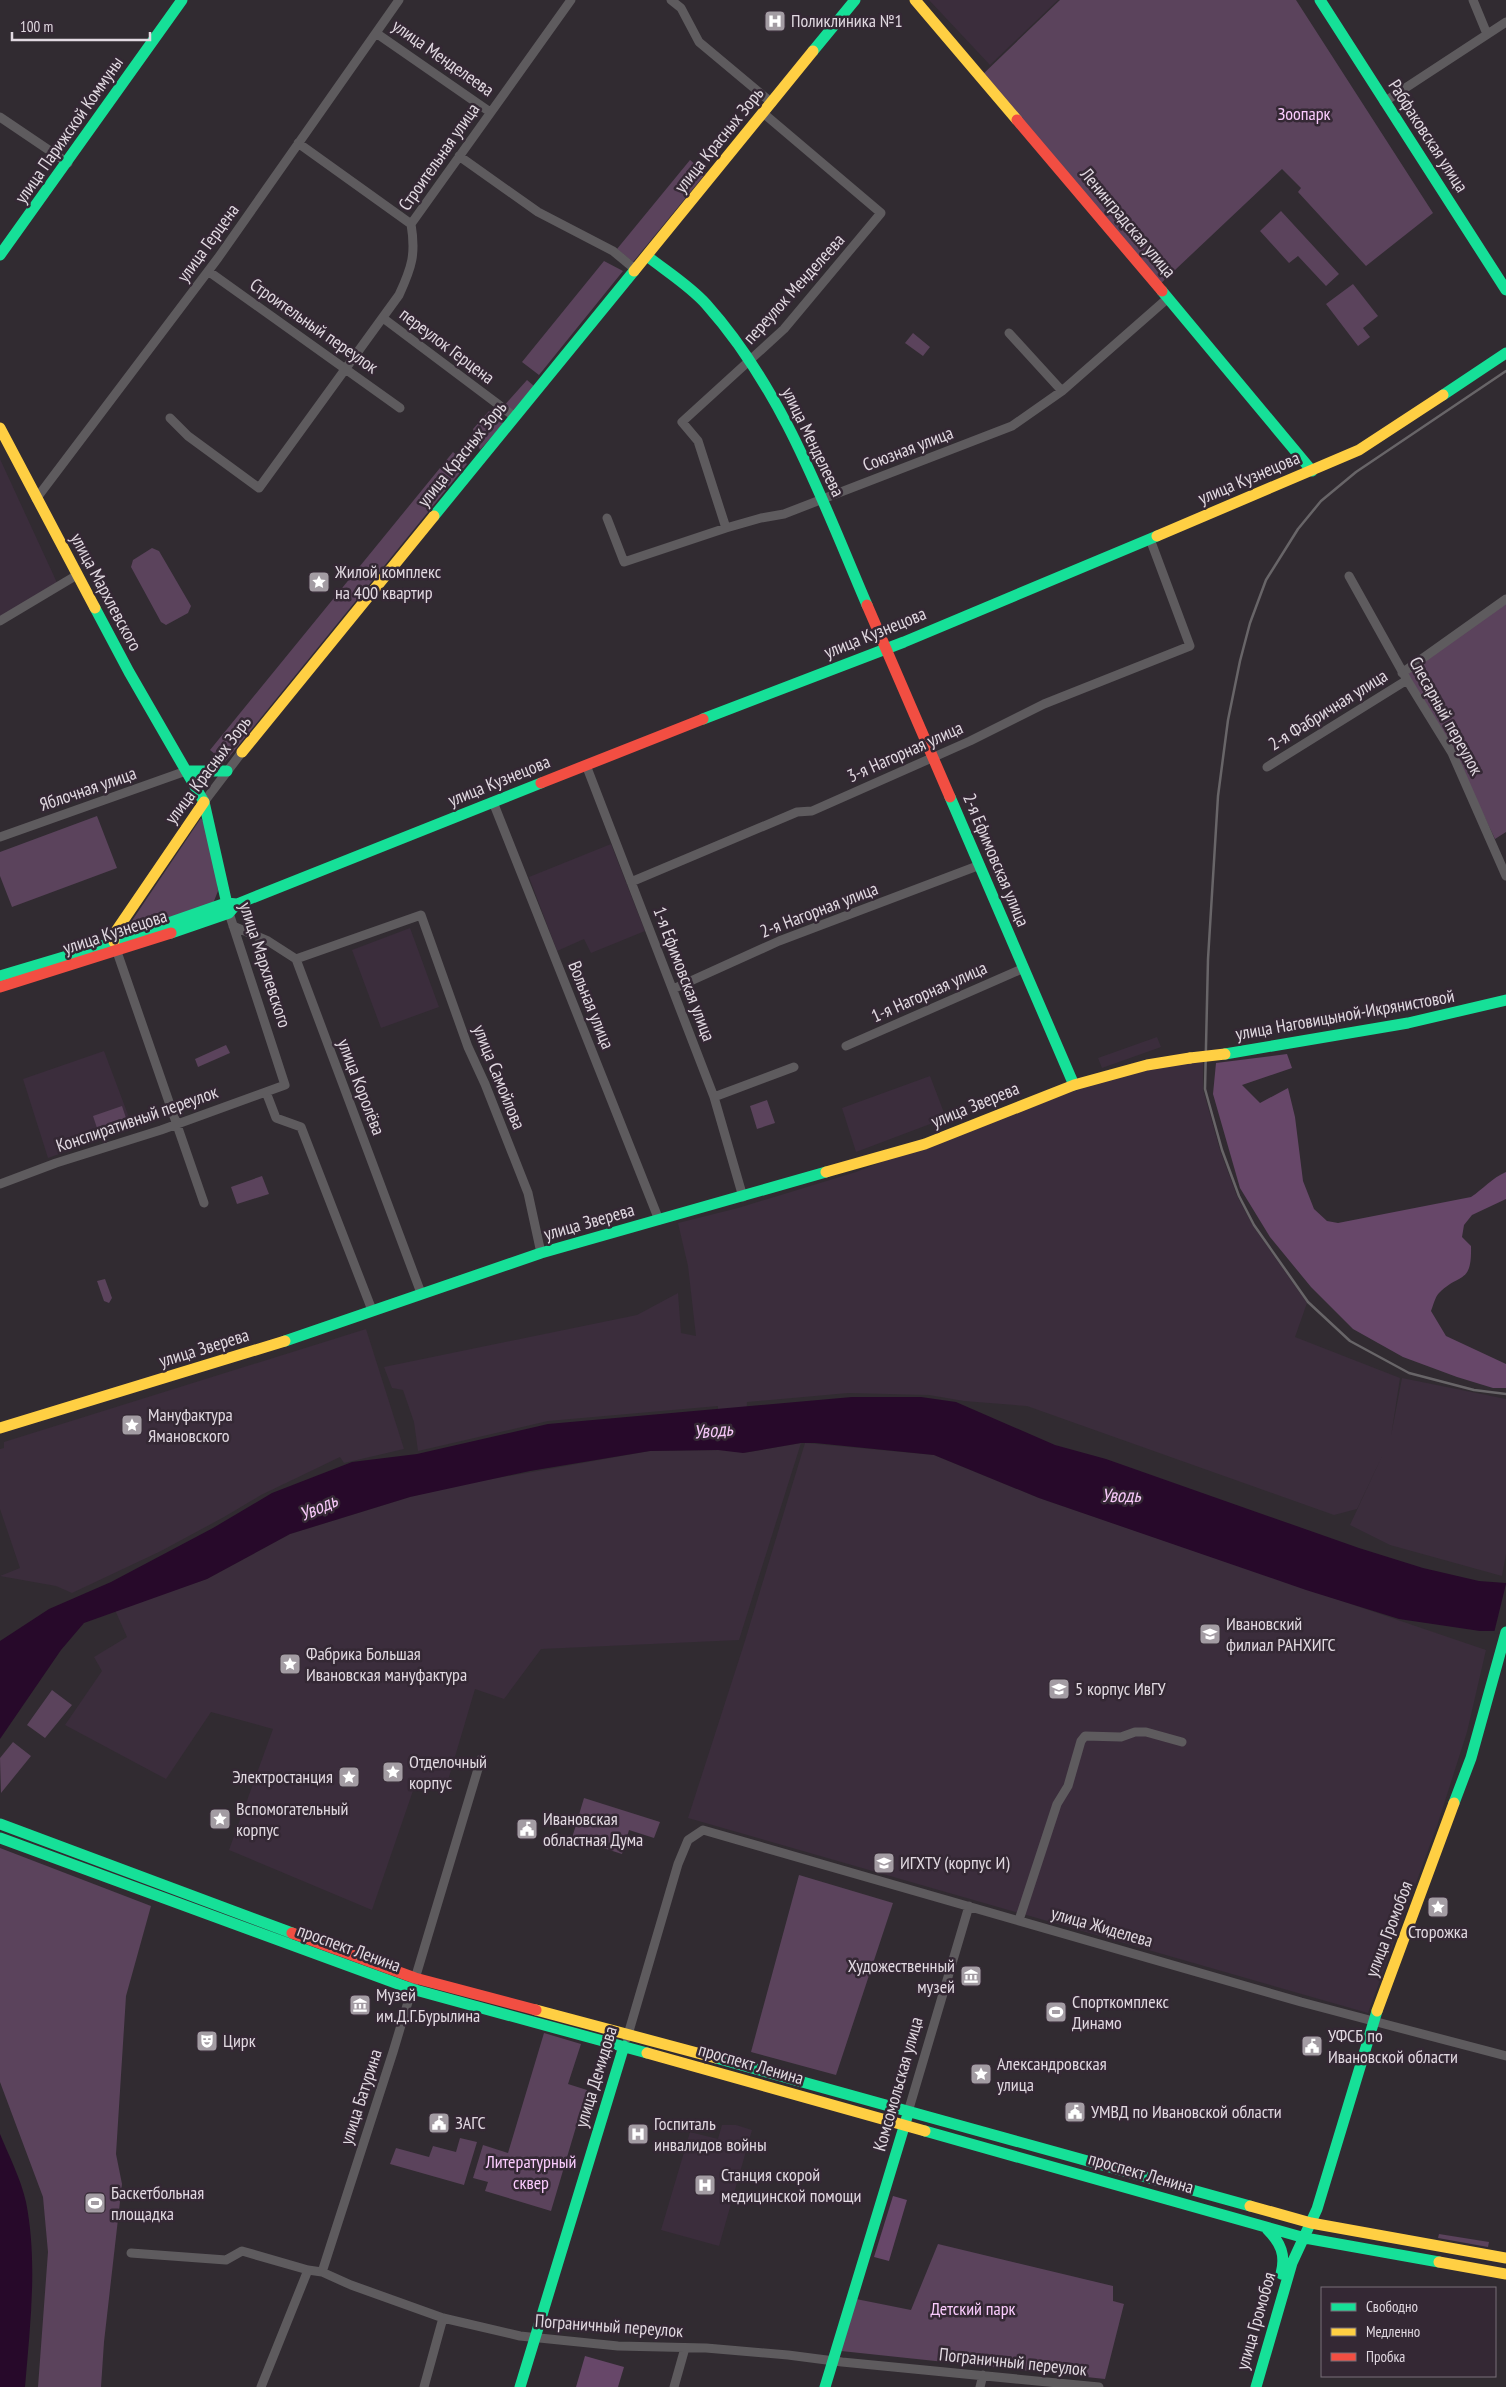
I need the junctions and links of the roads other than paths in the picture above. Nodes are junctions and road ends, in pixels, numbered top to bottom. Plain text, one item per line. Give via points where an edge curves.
1 (182, 0) edge
2 (571, 0) edge
3 (671, 0) edge
4 (856, 0) edge
5 (915, 0) edge
6 (1320, 0) edge
7 (1473, 0) edge
8 (397, 1) edge
9 (1506, 22) edge
10 (376, 33) junction
11 (1487, 34) junction
12 (1384, 102) junction
13 (772, 103) junction
14 (490, 112) junction
15 (763, 113) junction
16 (0, 117) edge
17 (298, 143) junction
18 (459, 156) junction
19 (68, 162) junction
20 (411, 224) junction
21 (0, 255) edge
22 (647, 256) junction
23 (636, 270) junction
24 (208, 271) junction
25 (1506, 290) edge
26 (1168, 298) junction
27 (383, 318) junction
28 (1010, 333) dead end
29 (1506, 353) edge
30 (751, 361) junction
31 (346, 369) junction
32 (1062, 391) junction
33 (400, 408) dead end
34 (515, 417) junction
35 (170, 418) dead end
36 (0, 428) edge
37 (1312, 471) junction
38 (36, 499) junction
39 (823, 500) junction
40 (607, 518) dead end
41 (726, 528) junction
42 (1150, 538) junction
43 (77, 575) junction
44 (1349, 576) dead end
45 (1506, 599) edge
46 (0, 621) edge
47 (887, 648) junction
48 (1405, 676) junction
49 (242, 752) joint
50 (933, 757) junction
51 (586, 766) junction
52 (1267, 767) dead end
53 (186, 771) junction
54 (227, 771) junction
55 (204, 802) junction
56 (493, 802) junction
57 (0, 838) edge
58 (980, 865) junction
59 (1506, 876) edge
60 (631, 882) junction
61 (231, 907) junction
62 (233, 926) junction
63 (115, 946) junction
64 (296, 959) junction
65 (1024, 968) junction
66 (0, 976) edge
67 (0, 987) edge
68 (673, 989) junction
69 (1506, 1000) edge
70 (846, 1046) dead end
71 (1190, 1058) joint
72 (794, 1067) dead end
73 (285, 1085) joint
74 (1074, 1085) junction
75 (266, 1092) junction
76 (714, 1097) junction
77 (177, 1124) junction
78 (0, 1184) edge
79 (743, 1197) junction
80 (204, 1203) dead end
81 (659, 1220) junction
82 (541, 1254) junction
83 (421, 1293) junction
84 (372, 1310) junction
85 (0, 1428) edge
86 (1506, 1632) edge
87 (1182, 1742) dead end
88 (481, 1759) dead end
89 (0, 1824) edge
90 (691, 1837) joint
91 (0, 1838) edge
92 (969, 1906) junction
93 (1019, 1920) junction
94 (414, 1984) junction
95 (1373, 2022) junction
96 (628, 2034) junction
97 (624, 2046) junction
98 (1506, 2056) edge
99 (908, 2112) junction
100 (904, 2126) junction
101 (1311, 2223) junction
102 (1265, 2226) junction
103 (1305, 2238) junction
104 (131, 2253) dead end
105 (1506, 2258) edge
106 (1285, 2261) junction
107 (308, 2270) junction
108 (322, 2272) junction
109 (1506, 2274) edge
110 (443, 2318) junction
111 (535, 2338) junction
112 (685, 2348) junction
113 (833, 2361) junction
114 (983, 2376) junction
115 (261, 2387) edge
116 (424, 2387) edge
117 (520, 2387) edge
118 (674, 2387) edge
119 (825, 2387) edge
120 (980, 2387) edge
121 (1099, 2387) edge
122 (1247, 2387) edge
123 (1256, 2387) edge

1 - 19 main road, улица Парижской Коммуны
2 - 14 street, Строительная улица
3 - 13 street via 681,8 699,42
4 - 13 main road, улица Красных Зорь
5 - 26 main road, Ленинградская улица
6 - 12 main road, Рабфаковская улица
7 - 11 street
8 - 10 street, улица Герцена
9 - 11 street
10 - 14 street, улица Менделеева
10 - 17 street, улица Герцена
11 - 12 street
12 - 25 main road, Рабфаковская улица
13 - 15 main road, улица Красных Зорь
14 - 18 street, Строительная улица
15 - 22 main road, улица Красных Зорь
15 - 30 street, переулок Менделеева via 882,213 784,329
16 - 19 street
17 - 20 street
17 - 24 street, улица Герцена
18 - 20 street, Строительная улица
18 - 23 street via 538,212 613,251
19 - 21 main road, улица Парижской Коммуны
20 - 27 street, Строительная улица via 415,247 411,270
22 - 23 main road, улица Красных Зорь
22 - 30 main road, улица Менделеева via 705,303
23 - 34 main road, улица Красных Зорь
24 - 31 street, Строительный переулок
24 - 38 street, улица Герцена
26 - 32 street, Союзная улица
26 - 37 main road, Ленинградская улица
27 - 31 street, Строительная улица
27 - 34 street, переулок Герцена
28 - 32 street
29 - 37 main road, улица Кузнецова via 1359,450
30 - 39 main road, улица Менделеева via 792,431
30 - 41 street, переулок Менделеева via 682,422 698,441
31 - 33 street, Строительный переулок
31 - 35 street, Строительная улица via 259,488 188,436
32 - 39 street, Союзная улица via 1012,426
34 - 49 main road, улица Красных Зорь
36 - 38 main road, улица Мархлевского
37 - 42 main road, улица Кузнецова
38 - 43 main road, улица Мархлевского
39 - 41 street, Союзная улица via 784,514
39 - 47 main road, улица Менделеева
40 - 41 street, Союзная улица via 624,562
42 - 47 main road, улица Кузнецова
42 - 50 street, 3-я Нагорная улица via 1190,646 1044,704
43 - 46 street
43 - 53 main road, улица Мархлевского
44 - 48 street, Слесарный переулок
45 - 48 street, 2-я Фабричная улица
47 - 50 main road, 2-я Ефимовская улица
47 - 51 main road, улица Кузнецова
48 - 52 street, 2-я Фабричная улица
48 - 59 street, Слесарный переулок via 1452,753
49 - 54 street, улица Красных Зорь
50 - 58 main road, 2-я Ефимовская улица
50 - 60 street, 3-я Нагорная улица via 812,810 797,812
51 - 56 main road, улица Кузнецова
51 - 60 street, 1-я Ефимовская улица
53 - 54 main road
53 - 55 main road, улица Мархлевского
53 - 57 street, Яблочная улица
54 - 55 street, улица Красных Зорь
55 - 61 main road, улица Мархлевского
55 - 63 main road, улица Красных Зорь via 114,934
56 - 61 main road, улица Кузнецова
56 - 81 street, Вольная улица
58 - 65 main road, 2-я Ефимовская улица
58 - 68 street, 2-я Нагорная улица via 779,941
60 - 68 street, 1-я Ефимовская улица
61 - 62 street, улица Мархлевского
61 - 63 main road, улица Кузнецова
62 - 64 street via 268,941
62 - 73 street, улица Мархлевского
63 - 66 main road, улица Кузнецова
63 - 67 main road, улица Кузнецова
63 - 77 street
64 - 82 street, улица Самойлова via 422,915 468,1047 528,1193
64 - 83 street, улица Королёва
65 - 70 street, 1-я Нагорная улица
65 - 74 main road, 2-я Ефимовская улица
68 - 76 street, 1-я Ефимовская улица
69 - 71 main road, улица Наговицыной-Икрянистовой, bridge via 1408,1023
71 - 74 main road, улица Зверева via 1147,1065
72 - 76 street
73 - 75 street, Конспиративный переулок
74 - 79 main road, улица Зверева via 925,1144
75 - 77 street, Конспиративный переулок
75 - 84 street via 276,1118 301,1127
76 - 79 street, 1-я Ефимовская улица
77 - 78 street, Конспиративный переулок
77 - 80 street
79 - 81 main road, улица Зверева
81 - 82 main road, улица Зверева
82 - 83 main road, улица Зверева
83 - 84 main road, улица Зверева
84 - 85 main road, улица Зверева via 246,1354
86 - 95 main road, улица Громобоя via 1470,1758
87 - 93 street via 1146,1732 1121,1737 1085,1736 1068,1786 1057,1804
88 - 94 street, улица Батурина
89 - 94 main road, проспект Ленина
90 - 92 street, улица Жиделева via 703,1830
90 - 96 street, улица Демидова via 678,1864
91 - 94 main road, проспект Ленина
92 - 93 street, улица Жиделева
92 - 99 street, Комсомольская улица
93 - 95 street, улица Жиделева
94 - 96 main road, проспект Ленина
94 - 97 main road, проспект Ленина
94 - 108 street, улица Батурина
95 - 98 street, улица Жиделева
95 - 101 main road, улица Громобоя
96 - 97 street, улица Демидова
96 - 99 main road, проспект Ленина
97 - 100 main road, проспект Ленина
97 - 111 main road, улица Демидова
99 - 100 main road, Комсомольская улица
99 - 101 main road, проспект Ленина
100 - 102 main road, проспект Ленина
100 - 113 main road, Комсомольская улица
101 - 103 main road, улица Громобоя
101 - 105 main road, проспект Ленина
102 - 103 main road, проспект Ленина
102 - 106 main road, улица Громобоя via 1283,2246
103 - 106 main road, улица Громобоя
103 - 109 main road, проспект Ленина
103 - 123 main road, улица Громобоя via 1292,2262
104 - 107 street, Пограничный переулок via 226,2260 242,2251
106 - 122 main road, улица Громобоя
107 - 108 street, Пограничный переулок
107 - 115 street
108 - 110 street, Пограничный переулок
110 - 111 street, Пограничный переулок
110 - 116 street
111 - 112 street, Пограничный переулок
111 - 117 main road, улица Демидова
112 - 113 street, Пограничный переулок
112 - 118 street
113 - 114 street, Пограничный переулок
113 - 119 main road, Комсомольская улица
114 - 120 street
114 - 121 street, Пограничный переулок

